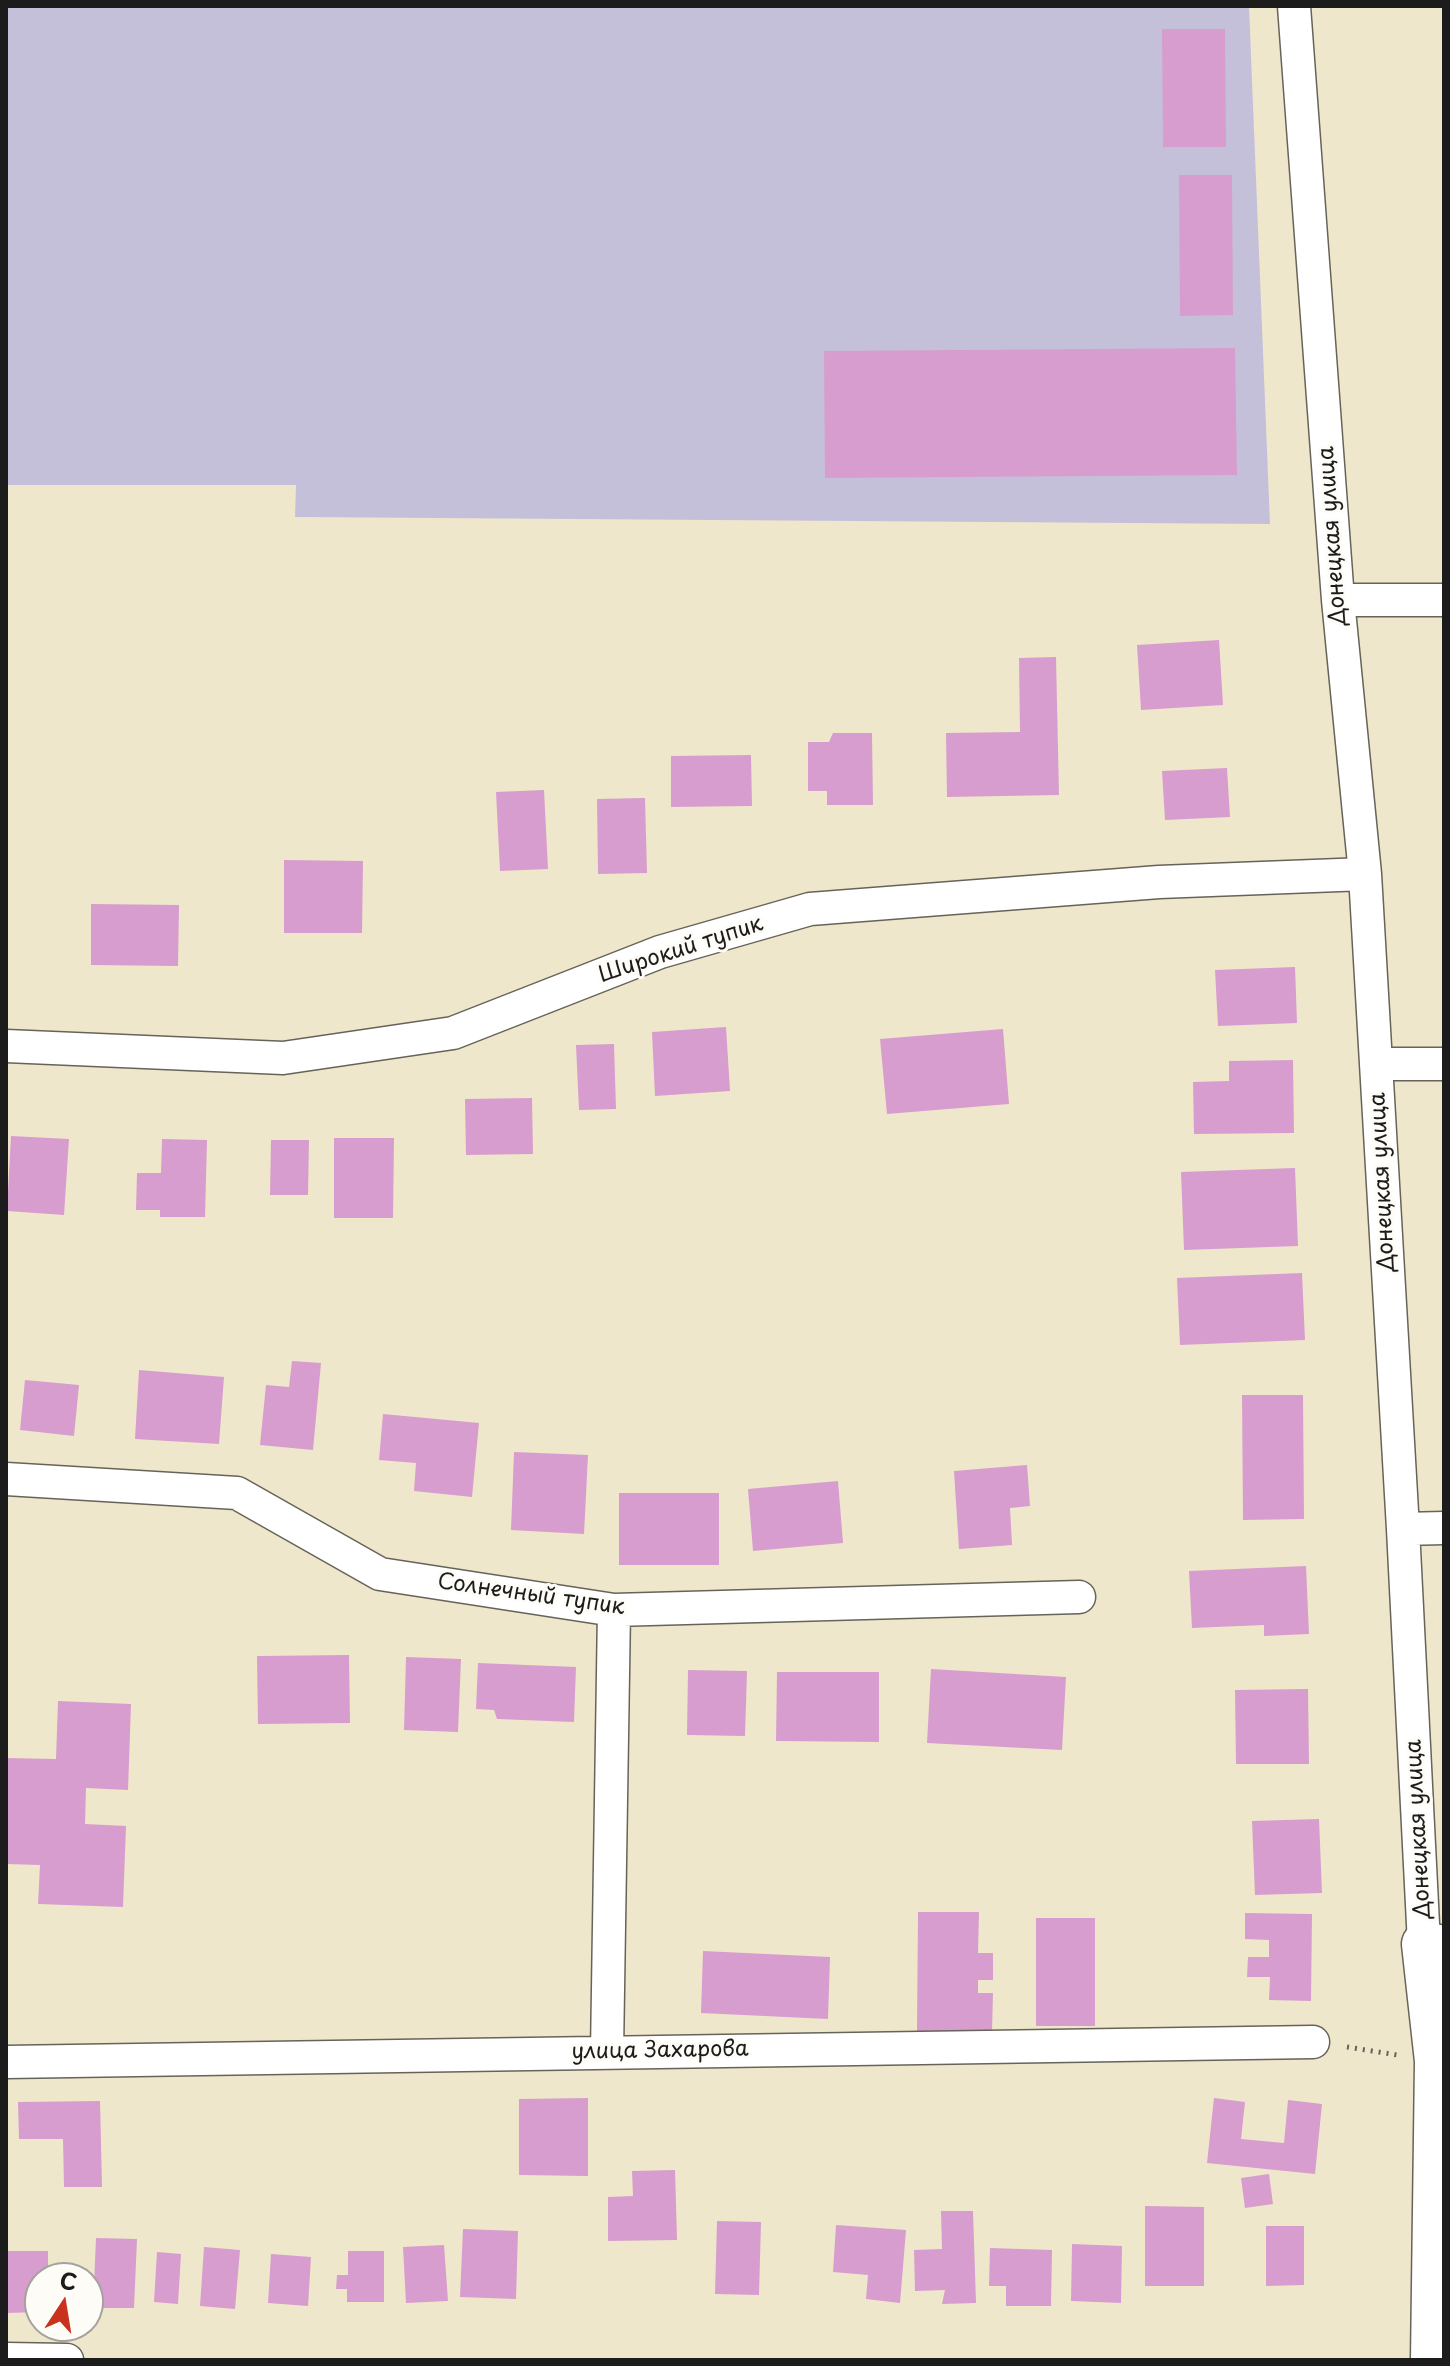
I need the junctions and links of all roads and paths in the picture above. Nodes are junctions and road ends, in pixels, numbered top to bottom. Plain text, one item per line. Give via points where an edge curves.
1 (1294, 6) edge
2 (1338, 600) junction
3 (1444, 600) edge
4 (1365, 874) junction
5 (6, 1046) edge
6 (1376, 1064) junction
7 (1444, 1064) edge
8 (6, 1479) edge
9 (1444, 1528) edge
10 (1403, 1529) junction
11 (1079, 1597) dead end
12 (614, 1610) junction
13 (1434, 1946) edge
14 (1313, 2042) joint
15 (607, 2052) junction
16 (1437, 2061) junction
17 (6, 2062) edge
18 (6, 2359) edge
19 (67, 2360) edge
20 (1433, 2360) edge

1 - 2 street, Донецкая улица
2 - 3 street
2 - 4 street, Донецкая улица
4 - 5 street, Широкий тупик via 1159,882 810,909 660,952 453,1033 283,1058
4 - 6 street, Донецкая улица
6 - 7 street
6 - 10 street, Донецкая улица
8 - 12 street, Солнечный тупик via 237,1493 380,1574
9 - 10 street
10 - 13 street, Донецкая улица
11 - 12 street, Солнечный тупик
12 - 15 street
13 - 16 street, Донецкая улица
14 - 15 street, улица Захарова
14 - 16 path
15 - 17 street, улица Захарова
16 - 20 street, Донецкая улица
18 - 19 street

